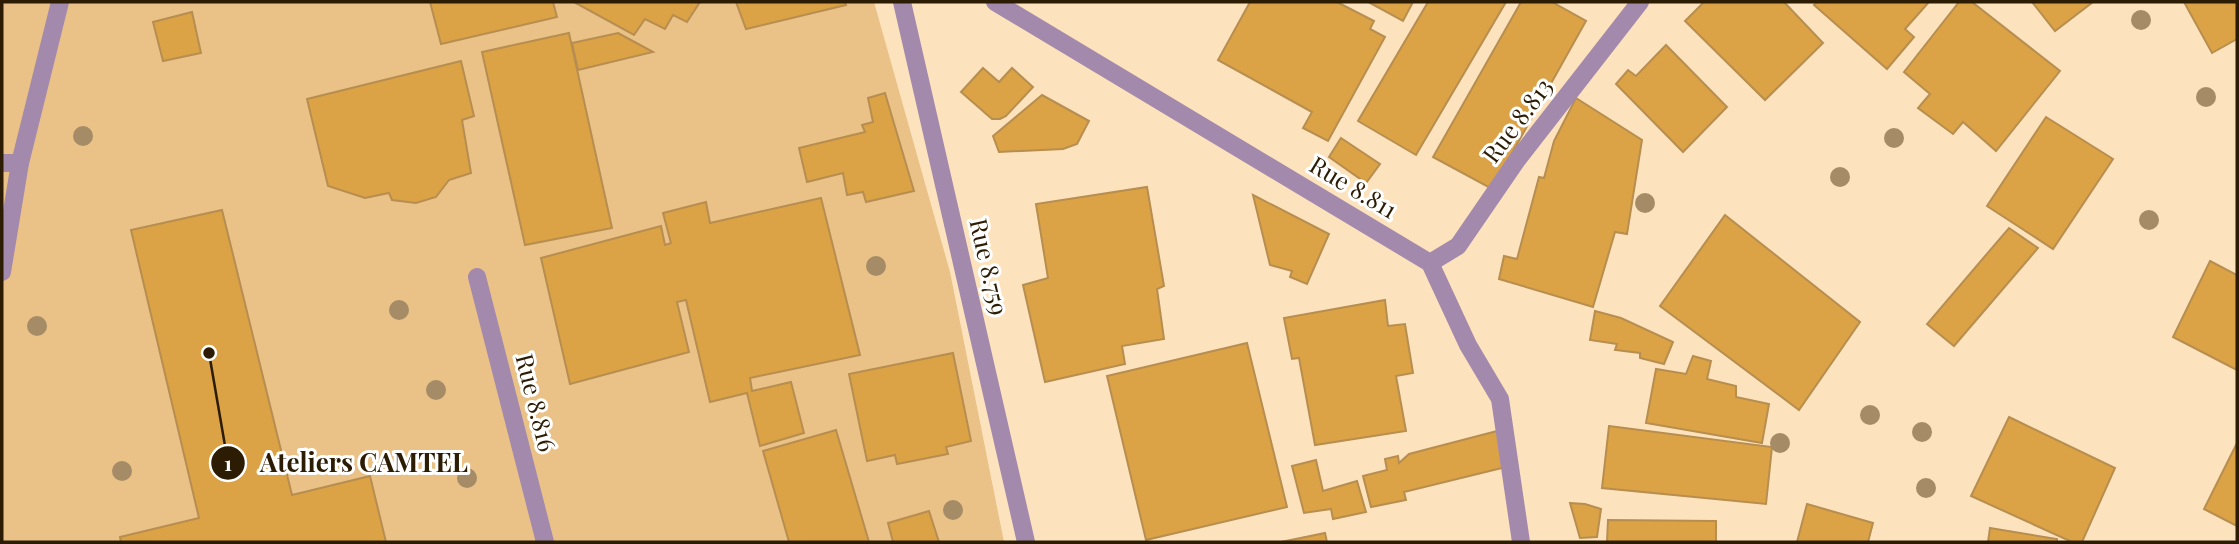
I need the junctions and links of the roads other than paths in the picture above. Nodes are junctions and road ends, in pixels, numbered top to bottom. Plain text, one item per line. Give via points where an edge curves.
1 (60, 2) edge
2 (902, 2) edge
3 (995, 2) edge
4 (1640, 2) edge
5 (11, 163) edge
6 (1430, 263) junction
7 (2, 272) edge
8 (477, 277) dead end
9 (545, 542) edge
10 (1026, 542) edge
11 (1521, 542) edge

1 - 5 street
2 - 10 street, Rue 8.759
3 - 6 street, Rue 8.811
4 - 6 street, Rue 8.813 via 1517,160 1458,246
5 - 7 street
6 - 11 street via 1468,345 1500,399
8 - 9 street, Rue 8.816

